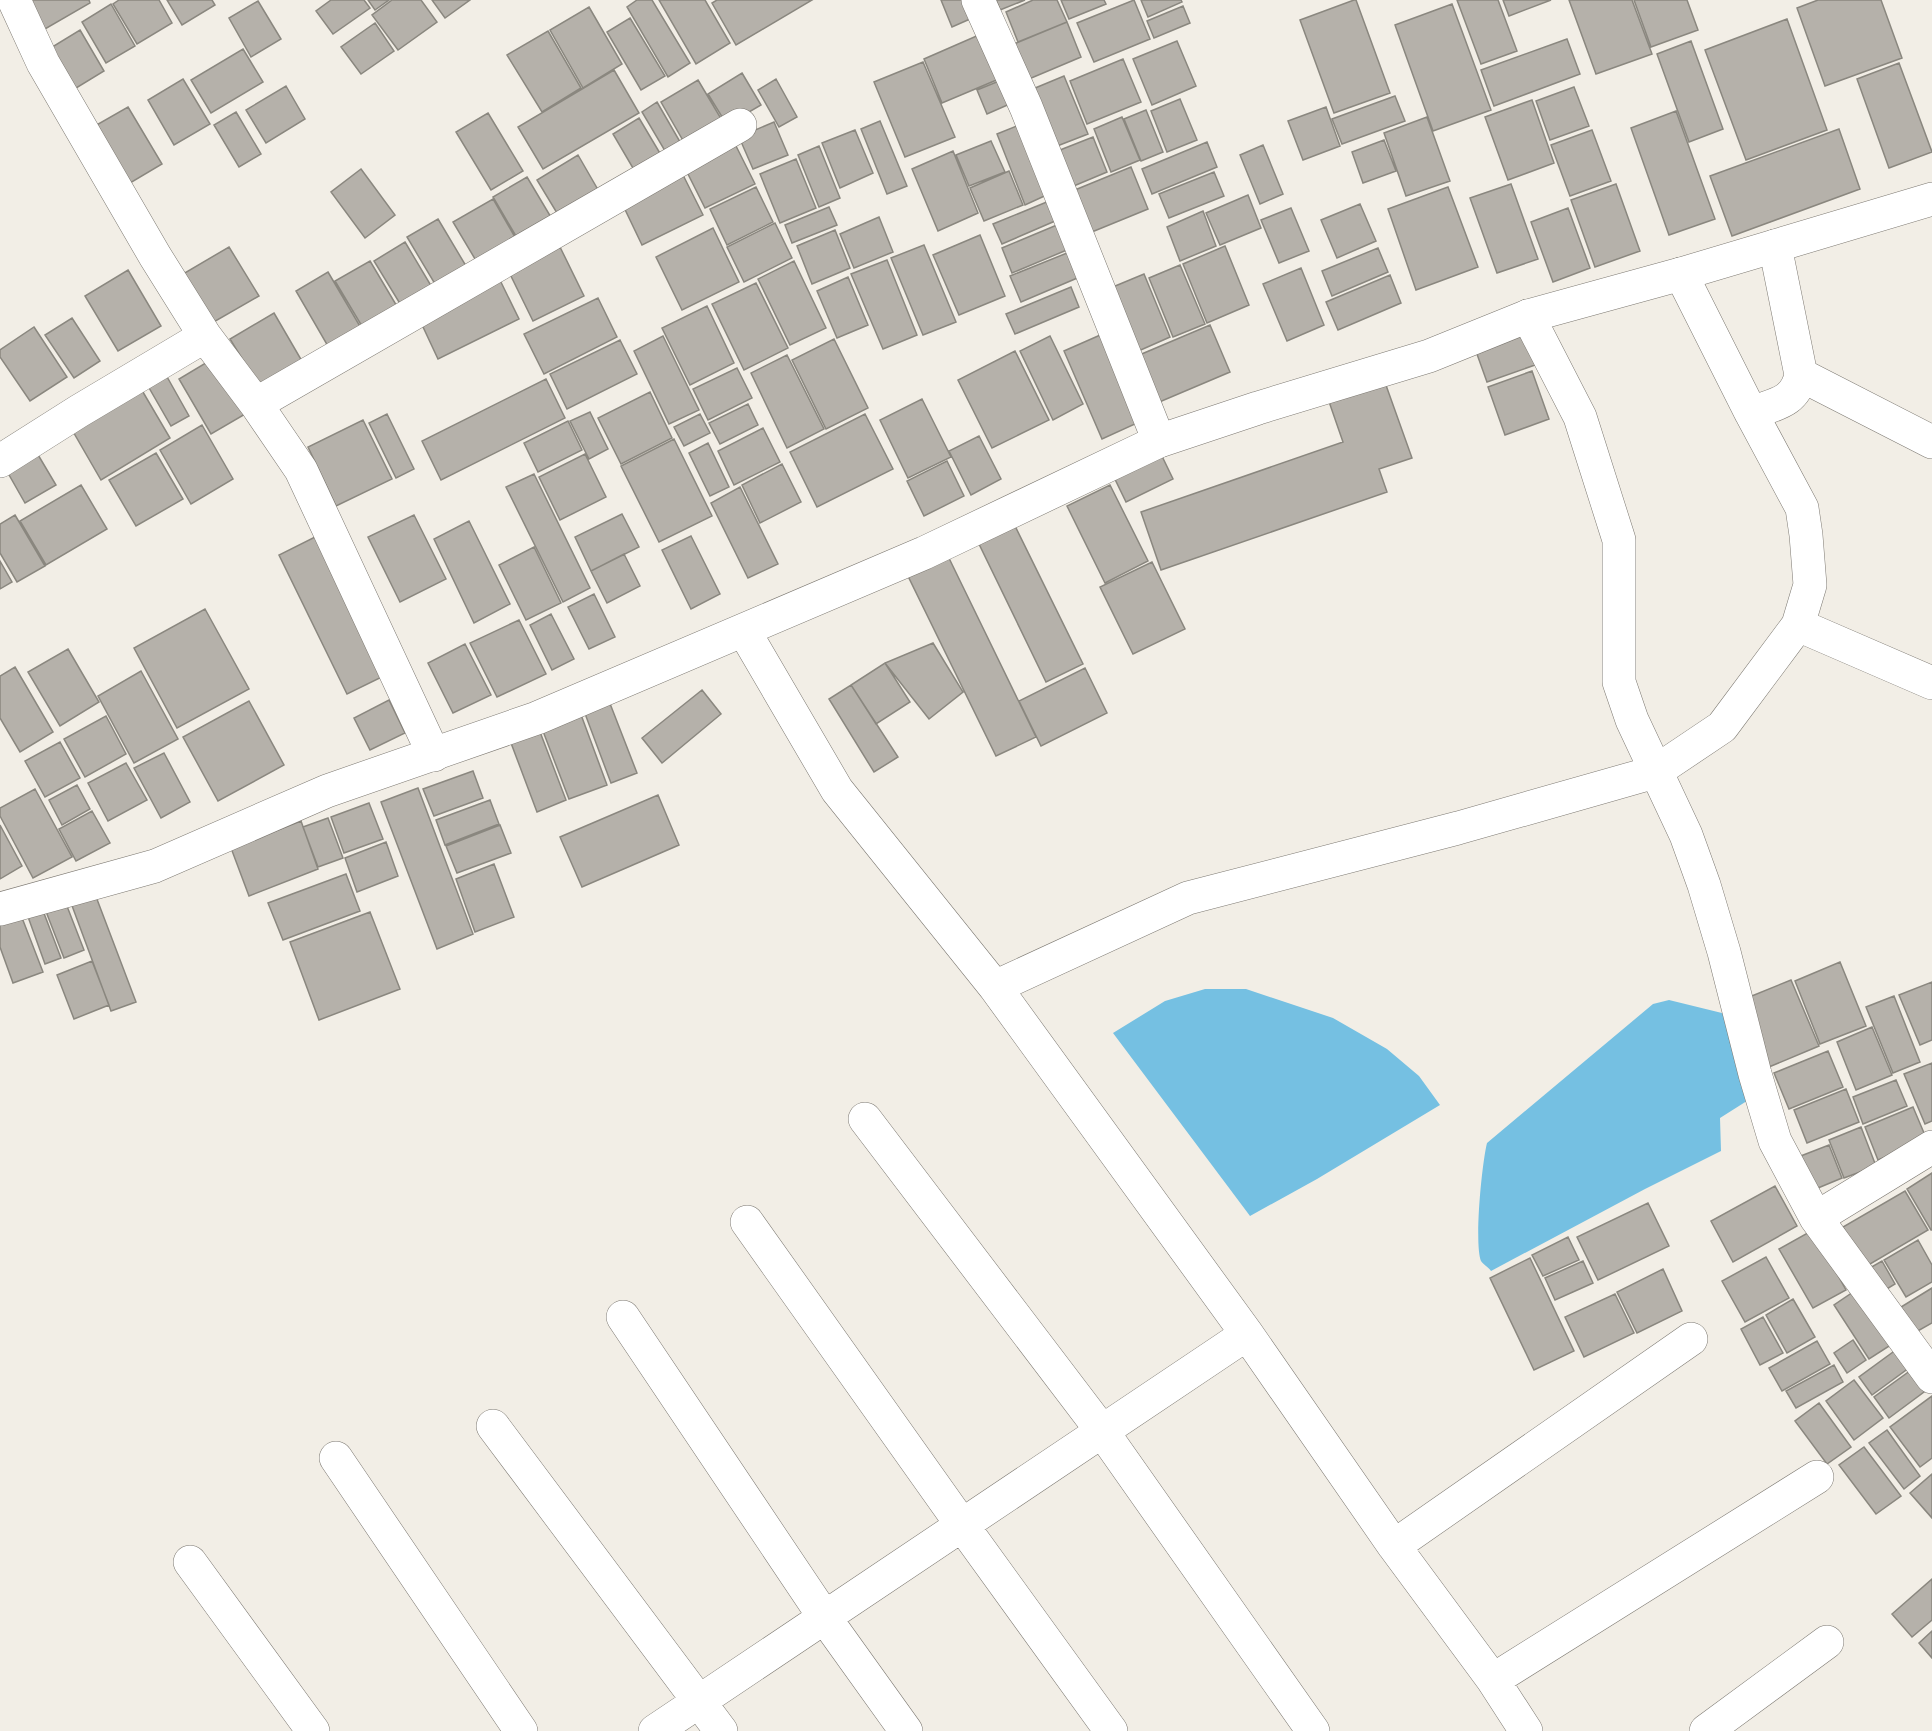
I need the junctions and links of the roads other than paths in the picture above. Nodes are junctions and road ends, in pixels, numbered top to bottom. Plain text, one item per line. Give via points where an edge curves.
1 (14, 0) edge
2 (978, 0) edge
3 (740, 125) dead end
4 (1932, 199) edge
5 (1775, 246) junction
6 (1682, 274) junction
7 (1528, 316) junction
8 (205, 336) junction
9 (1801, 375) junction
10 (256, 404) junction
11 (1751, 413) junction
12 (1159, 441) junction
13 (1932, 442) edge
14 (0, 461) edge
15 (1798, 625) junction
16 (744, 631) junction
17 (1932, 683) edge
18 (434, 755) junction
19 (1655, 772) junction
20 (0, 909) edge
21 (994, 987) junction
22 (865, 1119) dead end
23 (1932, 1147) edge
24 (1816, 1218) junction
25 (747, 1222) dead end
26 (623, 1317) dead end
27 (1247, 1334) junction
28 (1691, 1339) dead end
29 (1932, 1377) edge
30 (493, 1426) dead end
31 (1102, 1431) junction
32 (336, 1458) dead end
33 (1817, 1477) dead end
34 (962, 1525) junction
35 (1394, 1546) junction
36 (190, 1562) dead end
37 (825, 1618) junction
38 (1827, 1641) dead end
39 (1493, 1680) junction
40 (700, 1701) junction
41 (313, 1731) edge
42 (521, 1731) edge
43 (655, 1731) edge
44 (721, 1731) edge
45 (906, 1731) edge
46 (1112, 1731) edge
47 (1313, 1731) edge
48 (1526, 1731) edge
49 (1706, 1731) edge

1 - 8 street via 43,63
2 - 12 street via 1026,107
3 - 10 street
4 - 5 street
5 - 6 street
5 - 9 street
6 - 7 street
6 - 11 street
7 - 12 street via 1429,356
7 - 19 street via 1580,417 1619,540 1619,682
8 - 10 street
8 - 14 street
9 - 11 street via 1794,395
9 - 13 street
10 - 18 street via 301,470
11 - 15 street via 1802,508 1810,585
12 - 16 street via 924,553
15 - 17 street
15 - 19 street via 1722,727
16 - 18 street via 537,718
16 - 21 street via 837,790
18 - 20 street via 327,790 155,866
19 - 21 street via 1188,898
19 - 24 street via 1686,835 1704,885 1775,1141
21 - 27 street
22 - 31 street
23 - 24 street
24 - 29 street
25 - 34 street
26 - 37 street
27 - 31 street
27 - 35 street
28 - 35 street
30 - 40 street
31 - 34 street
31 - 47 street
32 - 42 street
33 - 39 street
34 - 37 street
34 - 46 street
35 - 39 street
36 - 41 street
37 - 40 street
37 - 45 street
38 - 49 street
39 - 48 street
40 - 43 street
40 - 44 street

